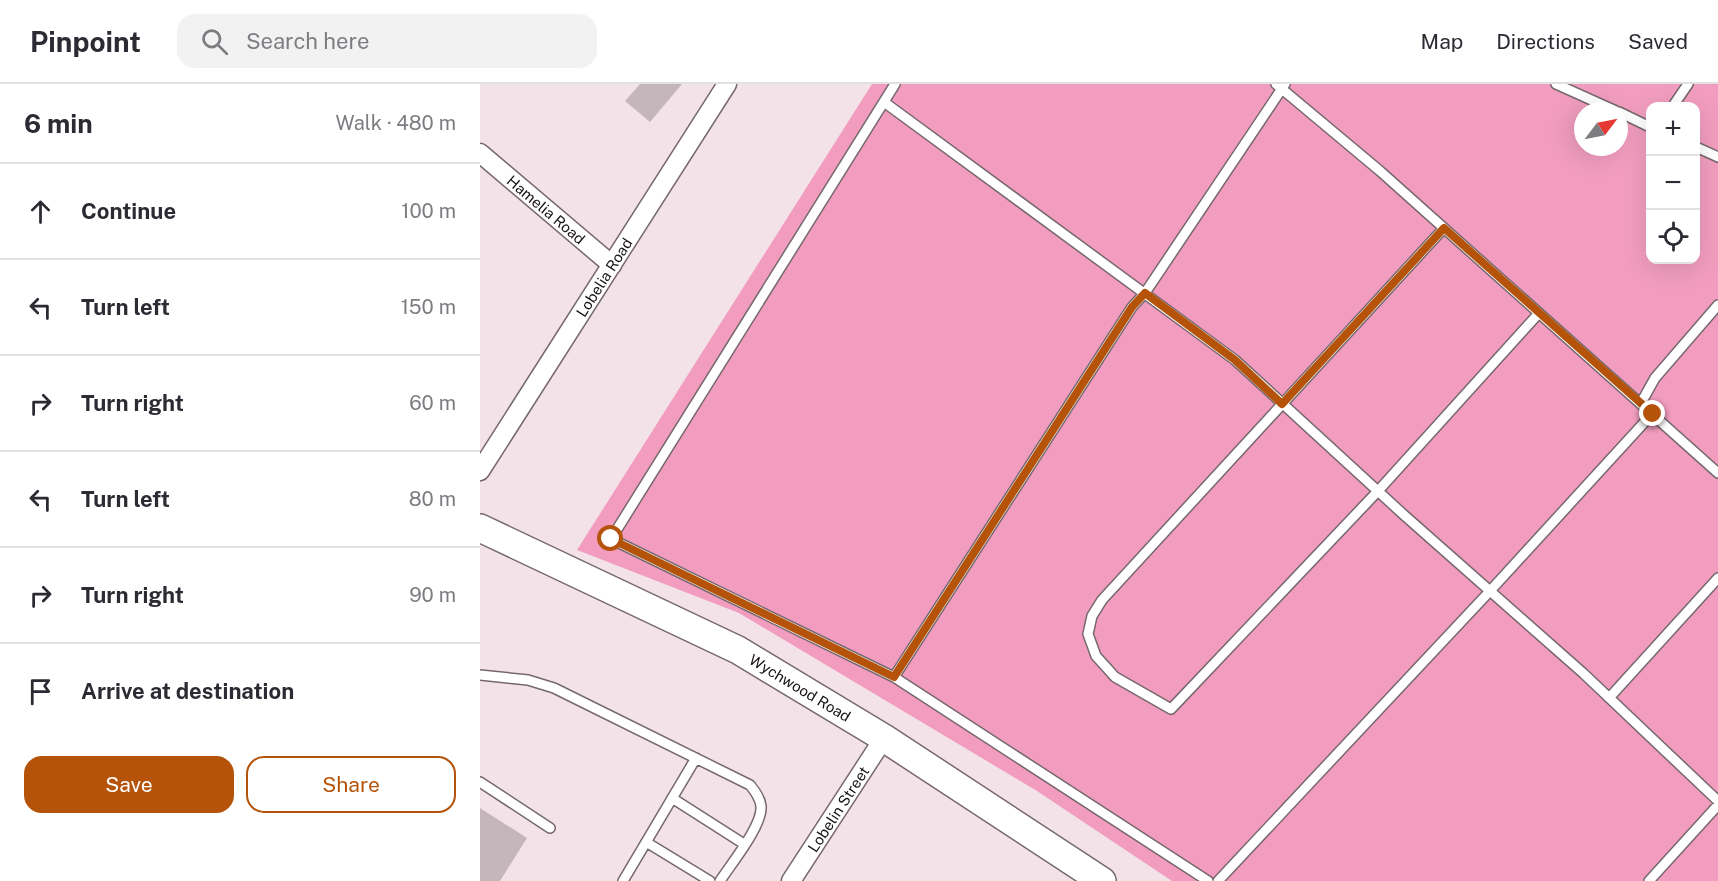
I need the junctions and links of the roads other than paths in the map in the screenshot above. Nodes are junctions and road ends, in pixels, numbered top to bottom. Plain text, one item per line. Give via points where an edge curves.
1 (727, 84) edge
2 (895, 84) edge
3 (1556, 84) edge
4 (1688, 84) edge
5 (1281, 86) edge
6 (884, 102) junction
7 (1595, 102) edge
8 (1676, 102) edge
9 (1628, 117) edge
10 (1646, 124) edge
11 (1700, 149) edge
12 (480, 153) edge
13 (1718, 157) edge
14 (1444, 228) junction
15 (612, 265) junction
16 (1145, 293) junction
17 (1718, 304) edge
18 (1539, 313) junction
19 (1641, 403) junction
20 (1282, 404) junction
21 (1653, 414) junction
22 (480, 471) edge
23 (1718, 473) edge
24 (1378, 491) junction
25 (480, 528) edge
26 (1718, 578) edge
27 (1490, 591) junction
28 (480, 675) edge
29 (894, 677) junction
30 (1609, 698) junction
31 (884, 738) junction
32 (696, 758) junction
33 (480, 782) edge
34 (672, 798) junction
35 (1718, 803) edge
36 (550, 828) dead end
37 (646, 842) junction
38 (744, 844) junction
39 (623, 881) edge
40 (710, 881) edge
41 (720, 881) edge
42 (791, 881) edge
43 (1102, 881) edge
44 (1208, 881) edge
45 (1218, 881) edge
46 (1649, 881) edge

1 - 15 street, Lobelia Road
2 - 6 lane
3 - 7 lane
4 - 8 lane
5 - 14 lane
5 - 16 lane
6 - 16 lane
6 - 29 lane via 611,539
9 - 10 lane
11 - 13 lane
12 - 15 street, Hamelia Road
14 - 18 lane
14 - 20 lane
15 - 22 street, Lobelia Road
16 - 20 lane via 1235,360
16 - 29 lane via 1132,307
17 - 19 lane via 1655,378
18 - 19 lane
18 - 24 lane
19 - 21 lane
20 - 24 lane
20 - 24 lane via 1102,600 1092,616 1088,634 1096,656 1115,677 1171,709
21 - 23 lane
21 - 27 lane
24 - 27 lane
25 - 31 street, Wychwood Road via 738,650
26 - 30 lane
27 - 30 lane
27 - 45 lane
28 - 32 lane via 528,680 554,688
29 - 44 lane
30 - 35 lane
31 - 42 street, Lobelin Street
31 - 43 street, Wychwood Road
32 - 34 lane
32 - 38 lane via 750,785 757,794 761,806 759,820
33 - 36 lane
34 - 37 lane
34 - 38 lane
35 - 46 lane
37 - 39 lane
37 - 40 lane
38 - 41 lane

